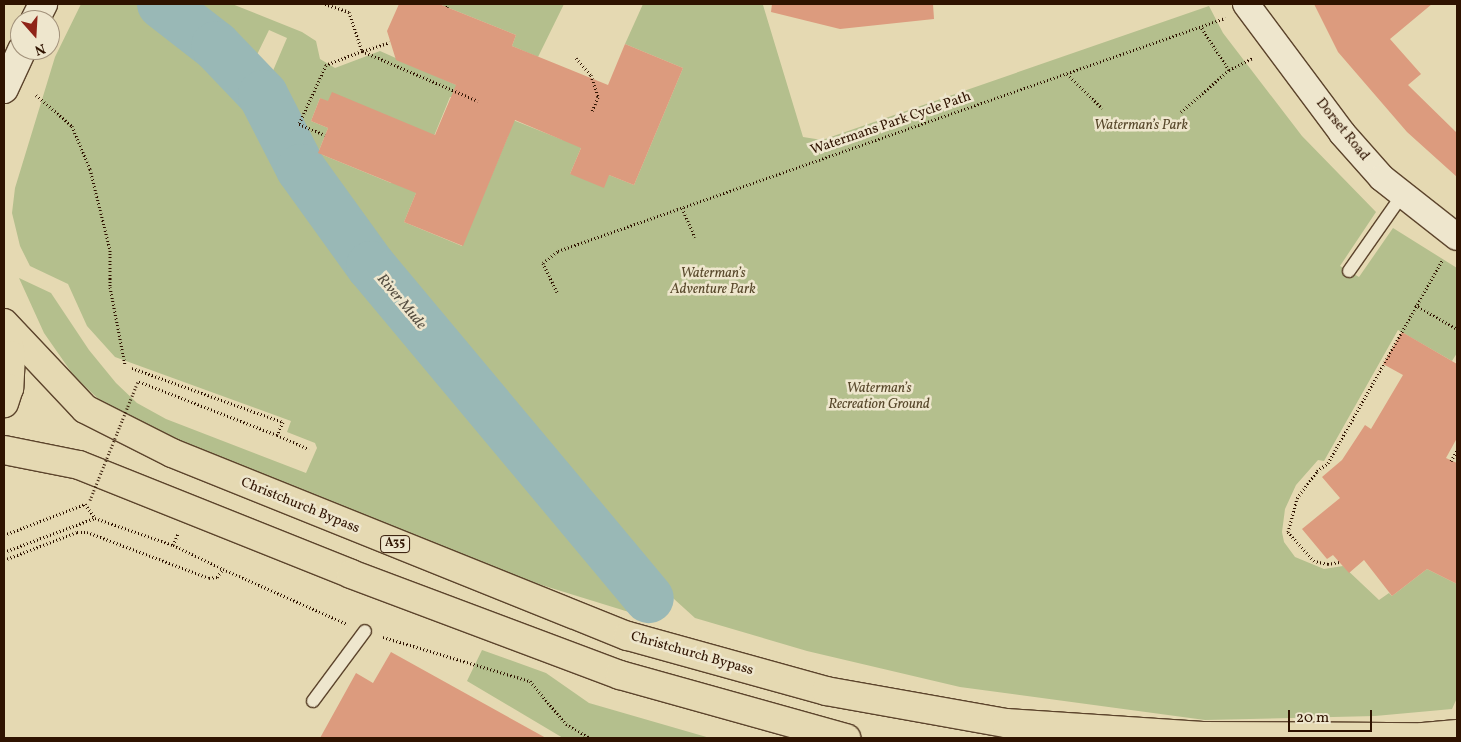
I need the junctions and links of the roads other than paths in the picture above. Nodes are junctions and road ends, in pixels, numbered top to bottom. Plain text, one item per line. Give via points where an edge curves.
1 (1248, 6) edge
2 (17, 60) edge
3 (4, 89) edge
4 (1403, 194) junction
5 (1457, 237) edge
6 (1348, 271) dead end
7 (4, 324) edge
8 (4, 404) edge
9 (4, 450) edge
10 (365, 632) road end
11 (313, 701) dead end
12 (1457, 734) edge
13 (846, 738) edge

1 - 4 street, Dorset Road via 1342,133 1382,178
2 - 3 main road
4 - 5 street, Dorset Road
4 - 6 lane
7 - 8 main road via 11,355 9,388
7 - 12 main road, Christchurch Bypass / A35 via 85,408 172,453 628,636 826,691 1006,723 1203,736 1423,737
9 - 13 main road via 79,465 351,574 620,675
10 - 11 lane

